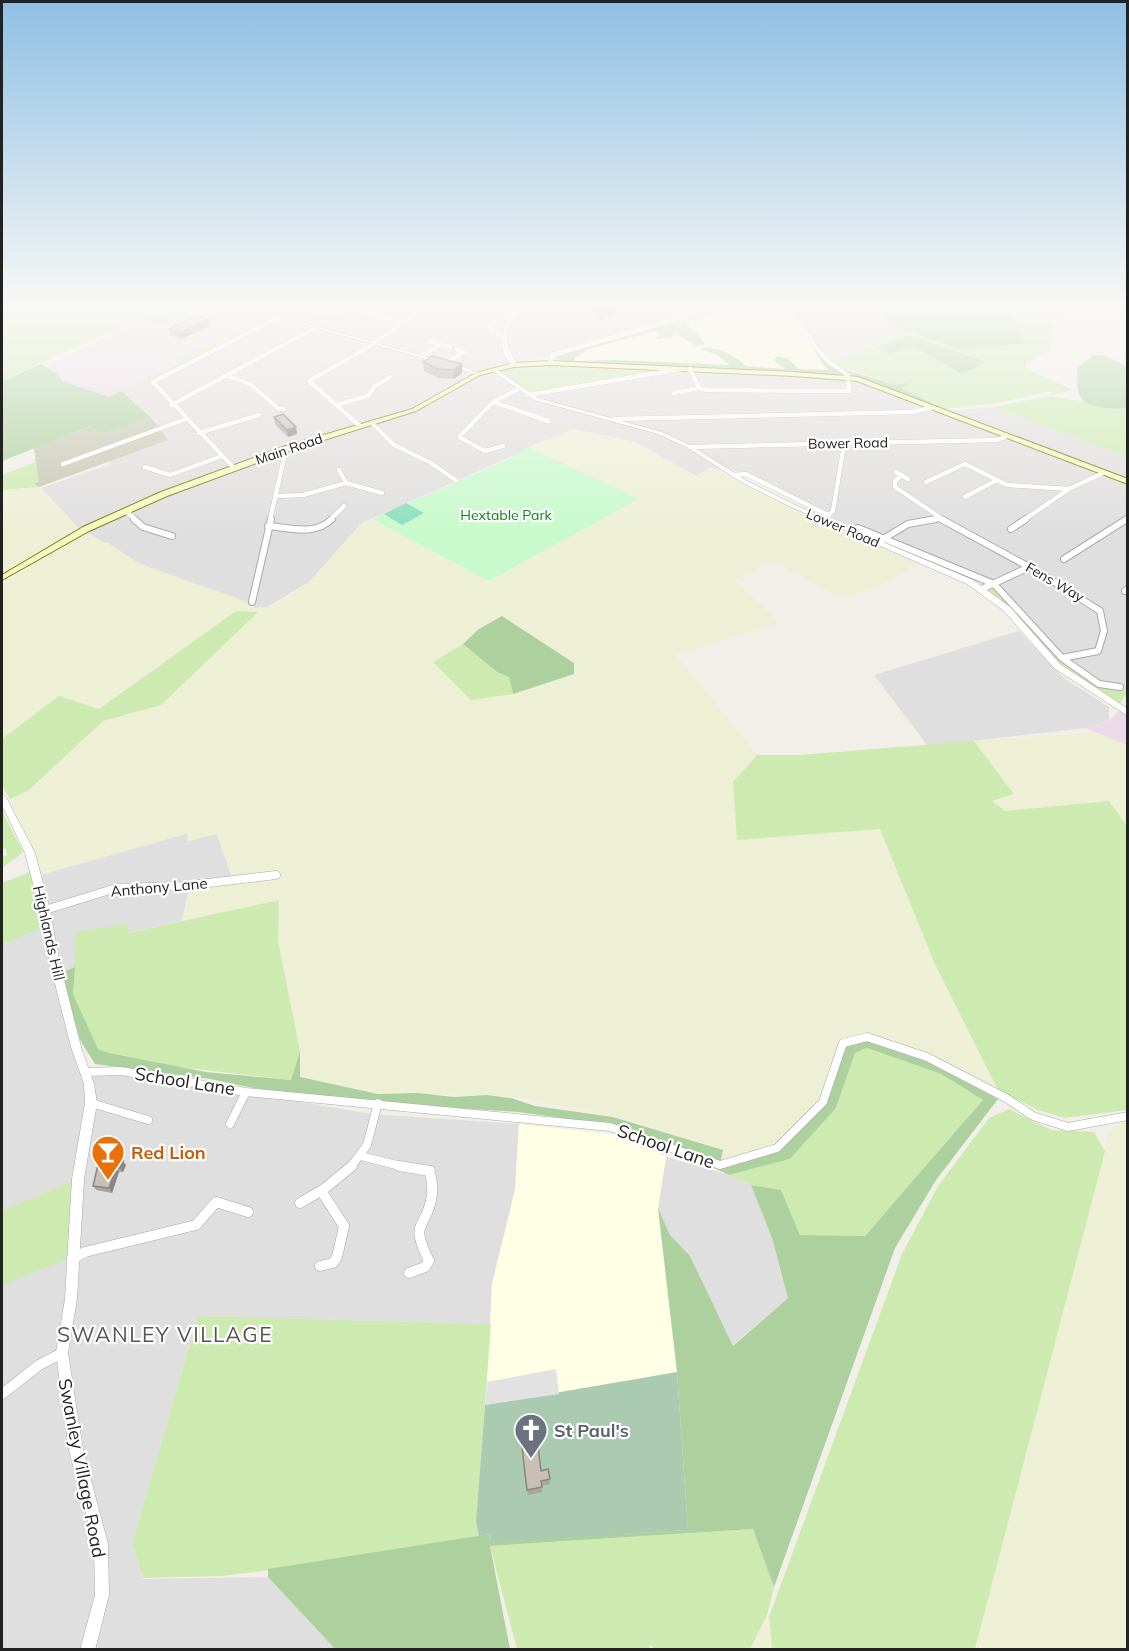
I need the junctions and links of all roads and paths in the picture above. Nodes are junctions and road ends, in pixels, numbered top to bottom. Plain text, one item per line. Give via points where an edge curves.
1 (155, 384) edge
2 (212, 384) edge
3 (250, 384) edge
4 (312, 384) edge
5 (383, 384) edge
6 (461, 384) edge
7 (512, 384) edge
8 (587, 384) edge
9 (697, 384) edge
10 (848, 384) edge
11 (873, 384) edge
12 (699, 388) junction
13 (519, 389) junction
14 (674, 393) dead end
15 (528, 394) junction
16 (493, 402) junction
17 (171, 405) junction
18 (336, 405) junction
19 (930, 408) junction
20 (284, 409) dead end
21 (259, 414) dead end
22 (186, 419) junction
23 (615, 419) junction
24 (548, 421) dead end
25 (372, 423) junction
26 (360, 426) junction
27 (199, 434) junction
28 (1005, 437) junction
29 (841, 443) junction
30 (503, 446) dead end
31 (690, 447) junction
32 (286, 449) junction
33 (222, 456) junction
34 (63, 464) dead end
35 (145, 467) dead end
36 (234, 468) junction
37 (339, 470) dead end
38 (1103, 473) junction
39 (908, 479) dead end
40 (997, 480) junction
41 (457, 481) dead end
42 (926, 482) dead end
43 (1128, 482) edge
44 (346, 483) junction
45 (1069, 489) junction
46 (382, 493) dead end
47 (275, 496) junction
48 (965, 497) dead end
49 (344, 506) dead end
50 (126, 511) junction
51 (826, 517) junction
52 (940, 518) junction
53 (1128, 518) edge
54 (268, 526) junction
55 (858, 528) dead end
56 (1011, 529) dead end
57 (172, 536) dead end
58 (883, 539) junction
59 (1064, 559) dead end
60 (1029, 567) junction
61 (2, 578) edge
62 (994, 584) junction
63 (982, 589) junction
64 (252, 602) dead end
65 (1062, 658) junction
66 (1120, 687) dead end
67 (1128, 713) edge
68 (2, 797) edge
69 (276, 875) dead end
70 (45, 910) junction
71 (85, 1072) junction
72 (246, 1092) junction
73 (91, 1103) junction
74 (378, 1103) junction
75 (1128, 1116) edge
76 (148, 1119) dead end
77 (230, 1124) dead end
78 (361, 1156) junction
79 (322, 1192) junction
80 (300, 1203) dead end
81 (248, 1212) dead end
82 (72, 1259) junction
83 (320, 1266) dead end
84 (409, 1273) dead end
85 (62, 1353) junction
86 (2, 1394) edge
87 (87, 1650) edge

1 - 17 street
2 - 17 street
3 - 20 street
4 - 18 street
5 - 18 street via 368,396
6 - 25 main road, Main Road via 429,403
7 - 13 street, Lower Road
8 - 15 street
9 - 12 street
10 - 12 street via 849,391
11 - 19 main road, Main Road
12 - 14 street
13 - 15 street, Lower Road
13 - 16 street
15 - 23 street, Lower Road via 555,405
16 - 24 street
16 - 30 street via 459,437 485,451
17 - 22 street
18 - 26 street
19 - 23 street via 912,412
19 - 28 main road, Main Road
21 - 27 street
22 - 27 street
22 - 34 street
23 - 31 street, Lower Road
25 - 26 main road, Main Road
25 - 41 street via 394,445
26 - 32 main road, Main Road
27 - 33 street
28 - 29 street, Bower Road
28 - 38 main road, Main Road
29 - 31 street, Bower Road
29 - 51 street via 833,511
31 - 51 street, Lower Road via 733,475
32 - 36 main road, Main Road
32 - 47 street
33 - 35 street via 170,475
33 - 36 street
36 - 50 main road, Main Road
37 - 44 street
38 - 43 main road, Main Road
38 - 45 street
39 - 52 street, Fens Way via 899,474 896,487
40 - 42 street via 965,464
40 - 45 street via 1007,485
40 - 48 street
44 - 46 street
44 - 47 street via 303,495
45 - 56 street
47 - 54 street
49 - 54 street via 323,528
50 - 57 street via 143,527
50 - 61 main road, Main Road via 82,531
51 - 63 street, Lower Road
52 - 58 street via 908,524
52 - 60 street, Fens Way
53 - 59 street
54 - 64 street
55 - 58 street, Lower Road
58 - 62 street, Lower Road
60 - 62 street
60 - 65 street, Fens Way via 1091,603 1105,621 1098,651
62 - 63 street
62 - 65 street, Lower Road
63 - 67 street, Lower Road via 1016,618 1057,666
65 - 66 street, Lower Road via 1099,684
68 - 70 street, Highlands Hill via 30,853
69 - 70 street, Anthony Lane via 183,886 116,888
70 - 71 street, Highlands Hill via 54,960
71 - 72 street, School Lane via 121,1071
71 - 73 street, Swanley Village Road
72 - 74 street, School Lane
72 - 77 street
73 - 76 street
73 - 82 street, Swanley Village Road via 82,1144
74 - 75 street, School Lane via 610,1127 720,1165 777,1148 822,1102 843,1043 867,1037 927,1057 1033,1116 1068,1127
74 - 78 street via 372,1132
78 - 79 street
78 - 84 street via 430,1171 432,1195 418,1231 418,1240 429,1261
79 - 80 street
79 - 83 street via 344,1226 337,1257 333,1263
81 - 82 street via 216,1202 196,1225 85,1252
82 - 85 street, Swanley Village Road via 71,1299
85 - 86 street via 39,1365
85 - 87 street, Swanley Village Road via 76,1450 101,1544 102,1595

